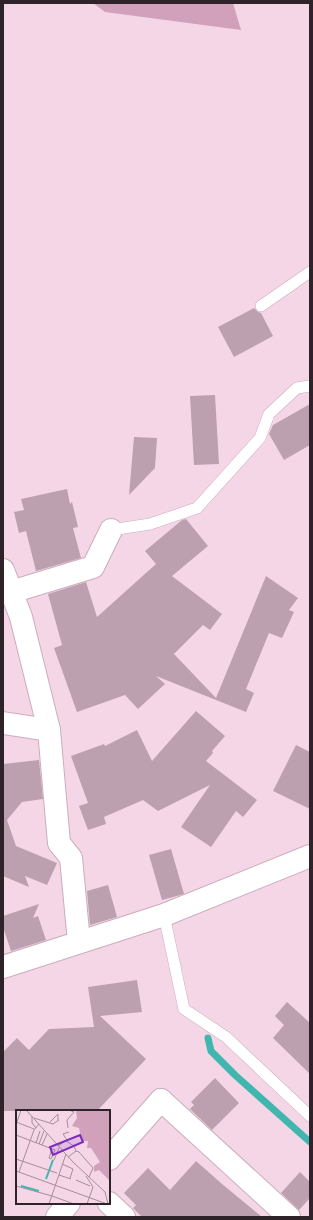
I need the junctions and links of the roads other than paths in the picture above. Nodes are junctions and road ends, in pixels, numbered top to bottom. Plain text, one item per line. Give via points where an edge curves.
1 (310, 272) edge
2 (262, 306) dead end
3 (310, 386) edge
4 (111, 530) joint
5 (3, 570) edge
6 (11, 592) junction
7 (3, 723) edge
8 (49, 730) junction
9 (310, 856) edge
10 (164, 915) junction
11 (79, 942) junction
12 (3, 967) edge
13 (310, 1116) edge
14 (110, 1157) edge
15 (69, 1204) edge
16 (110, 1204) edge
17 (57, 1217) edge
18 (124, 1217) edge
19 (289, 1217) edge

1 - 2 lane
3 - 4 lane via 298,388 269,414 260,438 197,508 150,524
4 - 6 street via 92,567
5 - 6 street
6 - 8 street via 21,617
7 - 8 street
8 - 11 street via 59,843 71,858
9 - 10 street
10 - 11 street
10 - 13 lane via 184,1010 226,1037
11 - 12 street
14 - 19 street via 161,1100
15 - 17 street
16 - 18 street

